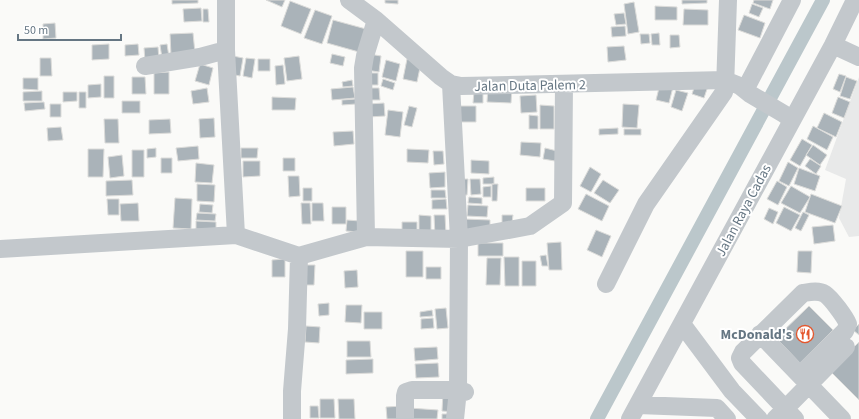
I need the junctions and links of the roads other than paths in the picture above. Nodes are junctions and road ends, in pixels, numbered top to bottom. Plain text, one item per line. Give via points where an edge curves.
1 (226, 0) edge
2 (348, 0) edge
3 (728, 0) edge
4 (792, 0) edge
5 (855, 0) edge
6 (376, 20) junction
7 (833, 44) junction
8 (226, 50) junction
9 (859, 57) edge
10 (145, 66) dead end
11 (450, 84) junction
12 (564, 84) junction
13 (740, 87) junction
14 (788, 117) junction
15 (236, 235) junction
16 (366, 237) junction
17 (459, 239) junction
18 (0, 249) edge
19 (299, 256) junction
20 (606, 284) dead end
21 (682, 324) junction
22 (763, 338) junction
23 (854, 338) dead end
24 (801, 377) junction
25 (461, 391) junction
26 (732, 391) junction
27 (634, 412) edge
28 (722, 414) edge
29 (785, 416) edge
30 (292, 419) edge
31 (405, 419) edge
32 (455, 419) edge
33 (759, 419) edge
34 (842, 419) edge

1 - 8 street
2 - 6 street
3 - 13 street
4 - 13 street
5 - 7 street, Jalan Raya Cadas
6 - 11 street
6 - 16 street via 363,68
7 - 9 street
7 - 14 street, Jalan Raya Cadas
8 - 10 street via 200,58
8 - 15 street
11 - 12 street, Jalan Duta Palem 2
11 - 17 street
12 - 13 street, Jalan Duta Palem 2
12 - 17 street via 563,203 530,226
13 - 14 street
13 - 20 street via 725,88 646,204
14 - 21 street, Jalan Raya Cadas
15 - 18 street
15 - 19 street
16 - 17 street
16 - 19 street
17 - 25 street
19 - 30 street
21 - 26 street
21 - 27 street, Jalan Raya Cadas
22 - 24 street
22 - 24 street via 803,293 814,291 824,294 846,317 848,324 845,331
22 - 29 street via 742,352 740,358
23 - 24 street
24 - 29 street
24 - 34 street
25 - 31 street via 406,392
25 - 32 street
26 - 28 street
26 - 33 street
27 - 28 street

